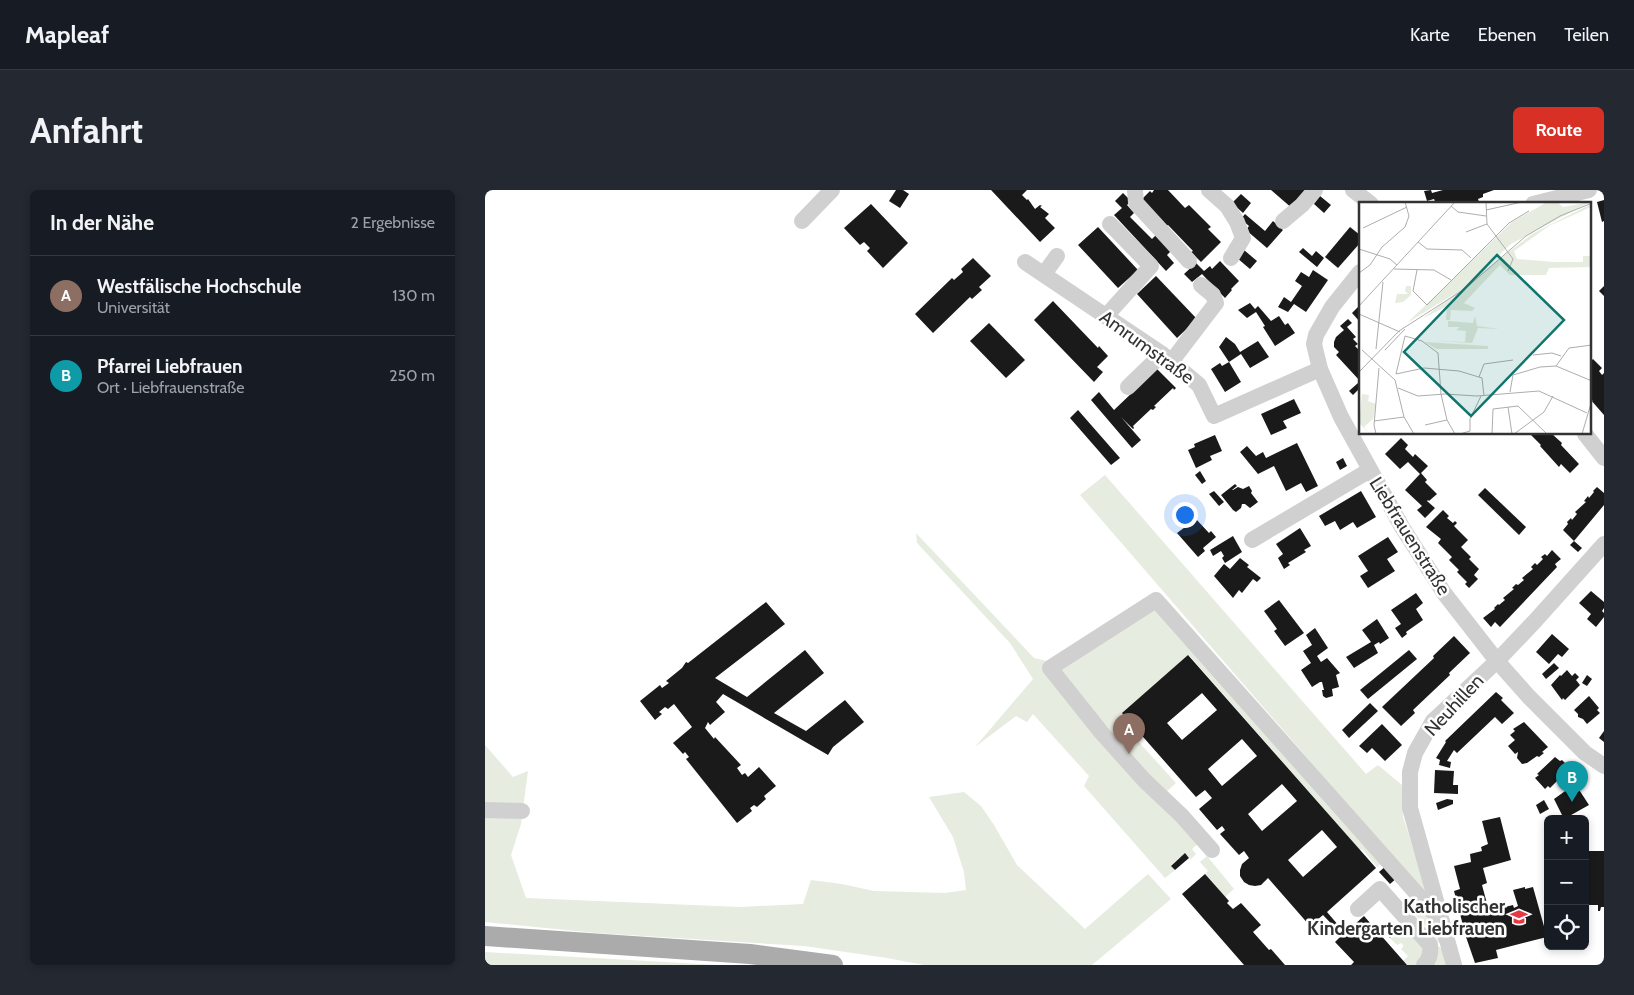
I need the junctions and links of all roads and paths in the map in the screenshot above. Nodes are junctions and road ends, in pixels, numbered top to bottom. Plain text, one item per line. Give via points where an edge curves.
1 (832, 190) edge
2 (1135, 190) edge
3 (1209, 190) edge
4 (1315, 190) edge
5 (1353, 190) edge
6 (1589, 190) edge
7 (1368, 202) edge
8 (1541, 202) edge
9 (1283, 221) dead end
10 (802, 222) dead end
11 (1110, 224) dead end
12 (1057, 256) dead end
13 (1231, 258) dead end
14 (1189, 261) dead end
15 (1025, 262) dead end
16 (1359, 273) edge
17 (1044, 274) junction
18 (1201, 285) dead end
19 (1106, 316) junction
20 (1167, 358) junction
21 (1320, 369) junction
22 (1128, 387) dead end
23 (1586, 435) edge
24 (1604, 458) edge
25 (1370, 470) junction
26 (1253, 540) dead end
27 (1604, 544) edge
28 (1497, 661) junction
29 (1604, 766) edge
30 (485, 810) edge
31 (522, 811) dead end
32 (1212, 850) dead end
33 (1358, 909) dead end
34 (1441, 922) junction
35 (485, 936) edge
36 (833, 965) edge
37 (1424, 965) edge
38 (1455, 965) edge

1 - 10 street
2 - 14 street via 1136,203
3 - 13 street via 1227,206 1243,238
4 - 9 street
5 - 7 street
6 - 8 street
11 - 19 street via 1151,266
12 - 17 street
15 - 17 street, Amrumstraße
16 - 21 street, Liebfrauenstraße via 1332,307 1316,335 1314,344
17 - 19 street, Amrumstraße
18 - 20 street via 1213,295 1216,303
19 - 20 street, Amrumstraße
20 - 21 street, Amrumstraße via 1199,385 1214,416
20 - 22 street
21 - 25 street, Liebfrauenstraße
23 - 24 street
25 - 26 street
25 - 28 street, Liebfrauenstraße via 1444,593
27 - 28 street, Neuhillen
28 - 29 street, Liebfrauenstraße via 1585,753
28 - 34 street, Neuhillen via 1433,722 1415,754 1410,772 1410,808
30 - 31 street
32 - 34 street via 1101,732 1050,668 1156,600
33 - 37 street via 1380,889 1430,945 1429,960
34 - 38 street, Neuhillen
35 - 36 main road via 751,954

